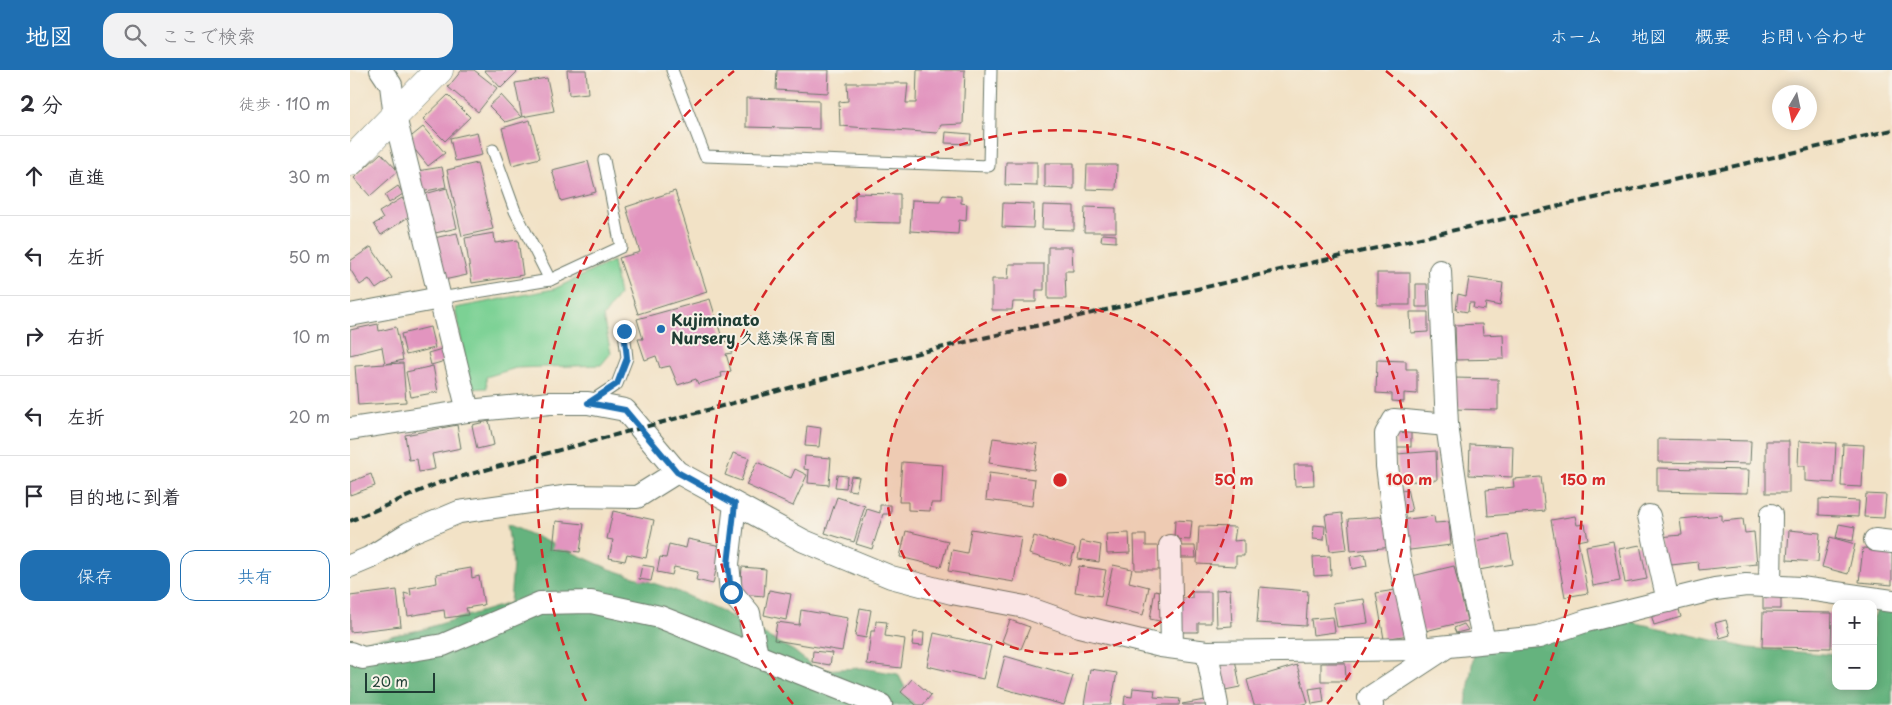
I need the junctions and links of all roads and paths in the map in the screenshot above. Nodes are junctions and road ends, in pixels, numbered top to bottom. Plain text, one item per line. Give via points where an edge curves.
1 (381, 70) edge
2 (439, 70) edge
3 (672, 70) edge
4 (991, 70) edge
5 (395, 116) junction
6 (492, 150) dead end
7 (604, 160) dead end
8 (350, 162) edge
9 (1440, 271) dead end
10 (550, 280) junction
11 (440, 298) junction
12 (350, 315) edge
13 (624, 331) dead end
14 (588, 403) junction
15 (468, 411) junction
16 (1447, 425) junction
17 (350, 429) edge
18 (677, 472) junction
19 (735, 504) junction
20 (1771, 515) dead end
21 (1649, 516) dead end
22 (1170, 546) dead end
23 (350, 566) edge
24 (1770, 586) junction
25 (1668, 601) junction
26 (1892, 601) edge
27 (1484, 640) junction
28 (1450, 645) junction
29 (1172, 647) junction
30 (1418, 649) junction
31 (1207, 652) junction
32 (350, 653) edge
33 (757, 656) junction
34 (881, 705) edge
35 (1217, 705) edge
36 (1372, 705) edge

1 - 5 street via 391,84
2 - 5 highway
3 - 4 lane via 705,156 989,166
5 - 8 highway
5 - 11 street
6 - 10 lane via 515,211
7 - 10 lane via 621,246
9 - 16 street
10 - 11 lane
11 - 12 street
11 - 15 street
13 - 14 lane via 627,358 617,384
14 - 15 street via 550,403
14 - 18 street via 625,410
15 - 17 street
16 - 27 street via 1468,576
16 - 30 street via 1394,420 1386,434 1399,559
18 - 19 street
18 - 23 street via 637,497 570,496 459,512 409,533
19 - 29 street via 804,541 891,577 1025,607 1080,626
19 - 33 street via 728,564 731,592 749,613
20 - 24 street
21 - 25 street
22 - 29 street
24 - 25 street via 1715,589
24 - 26 street
25 - 27 street via 1586,621 1539,637
27 - 28 street
28 - 30 street
28 - 36 street via 1369,698
29 - 31 street
30 - 31 street
31 - 35 street
32 - 33 street via 363,658 443,645 540,603 591,602 660,617
33 - 34 street

